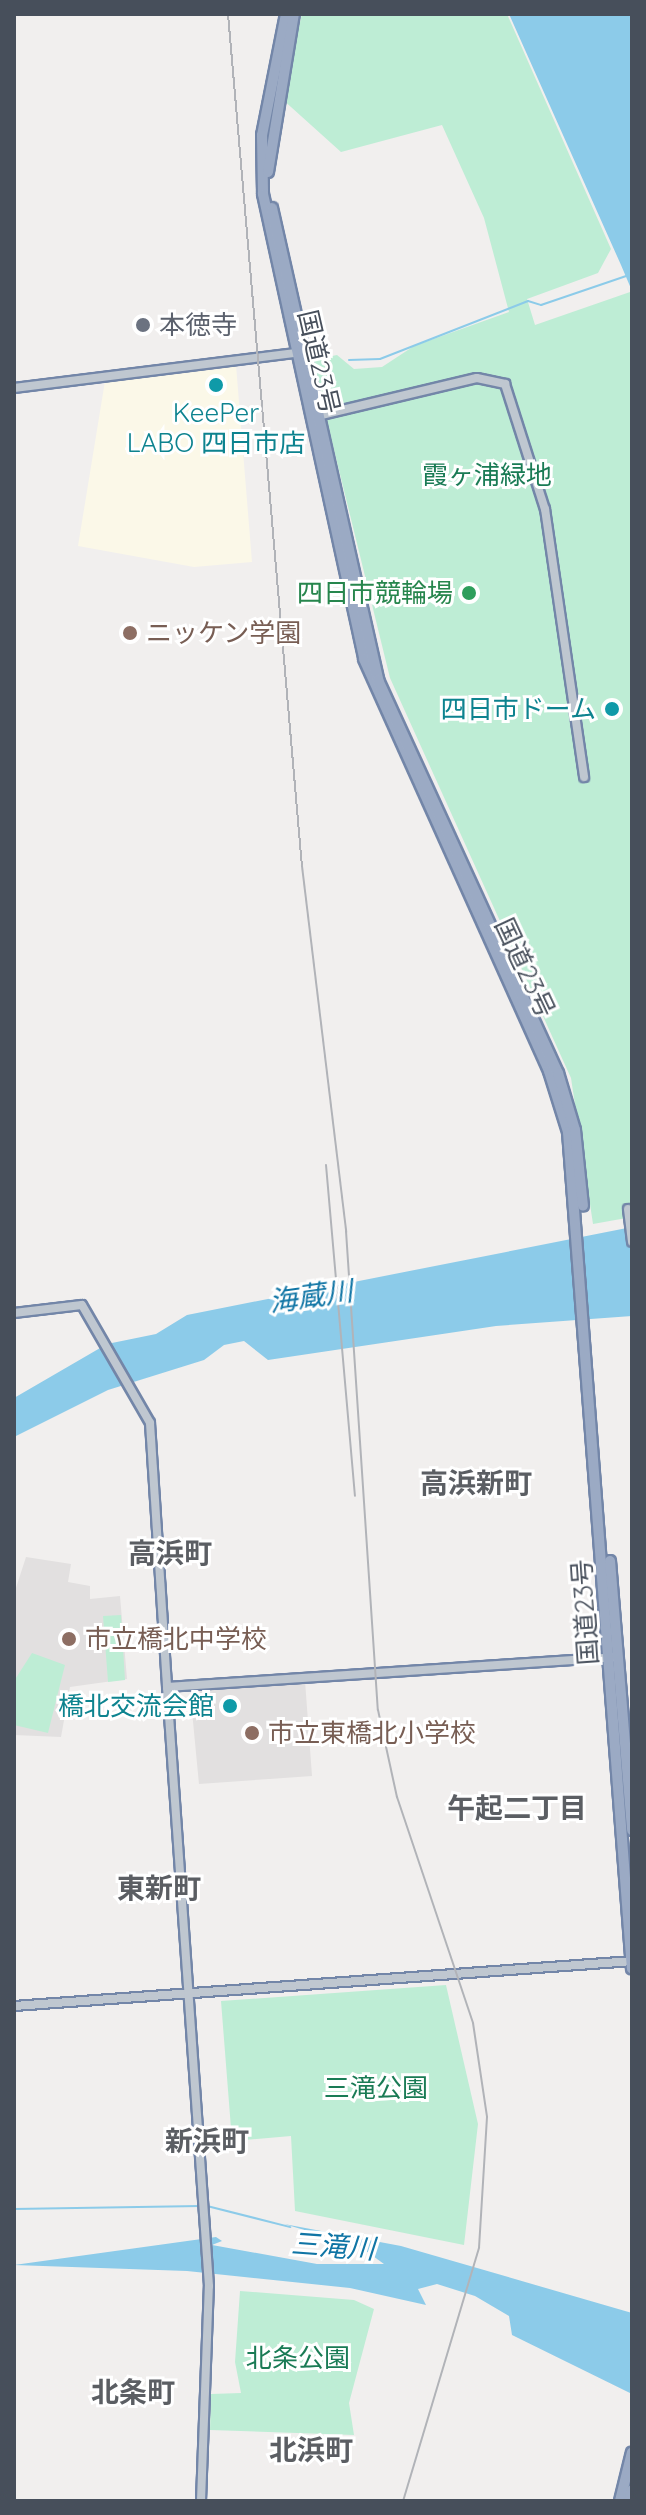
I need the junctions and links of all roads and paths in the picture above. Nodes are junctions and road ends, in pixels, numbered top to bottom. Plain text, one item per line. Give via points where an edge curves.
1 (286, 14) edge
2 (294, 14) edge
3 (294, 353) junction
4 (14, 388) edge
5 (317, 416) junction
6 (584, 777) dead end
7 (628, 1209) dead end
8 (581, 1233) junction
9 (632, 1242) edge
10 (14, 1313) edge
11 (614, 1657) junction
12 (167, 1687) junction
13 (632, 1830) edge
14 (632, 1961) edge
15 (632, 1969) edge
16 (189, 1993) junction
17 (14, 2006) edge
18 (632, 2452) edge
19 (632, 2490) edge
20 (201, 2501) edge
21 (620, 2501) edge
22 (629, 2501) edge

1 - 3 highway, 国道23号 via 261,165
2 - 5 highway, 国道23号 via 268,174
3 - 4 street
3 - 8 highway, 国道23号 via 371,683 549,1071 568,1132
5 - 6 street via 477,378 505,384 548,525
5 - 8 highway, 国道23号 via 378,680 561,1082 576,1140
7 - 9 street
8 - 11 highway, 国道23号
10 - 12 street via 82,1305 151,1431
11 - 12 street
11 - 13 highway, 国道23号
11 - 14 highway, 国道23号
12 - 16 street
14 - 15 highway, 国道23号
14 - 16 street
16 - 17 street
16 - 20 street via 209,2286
18 - 21 highway
19 - 22 highway

